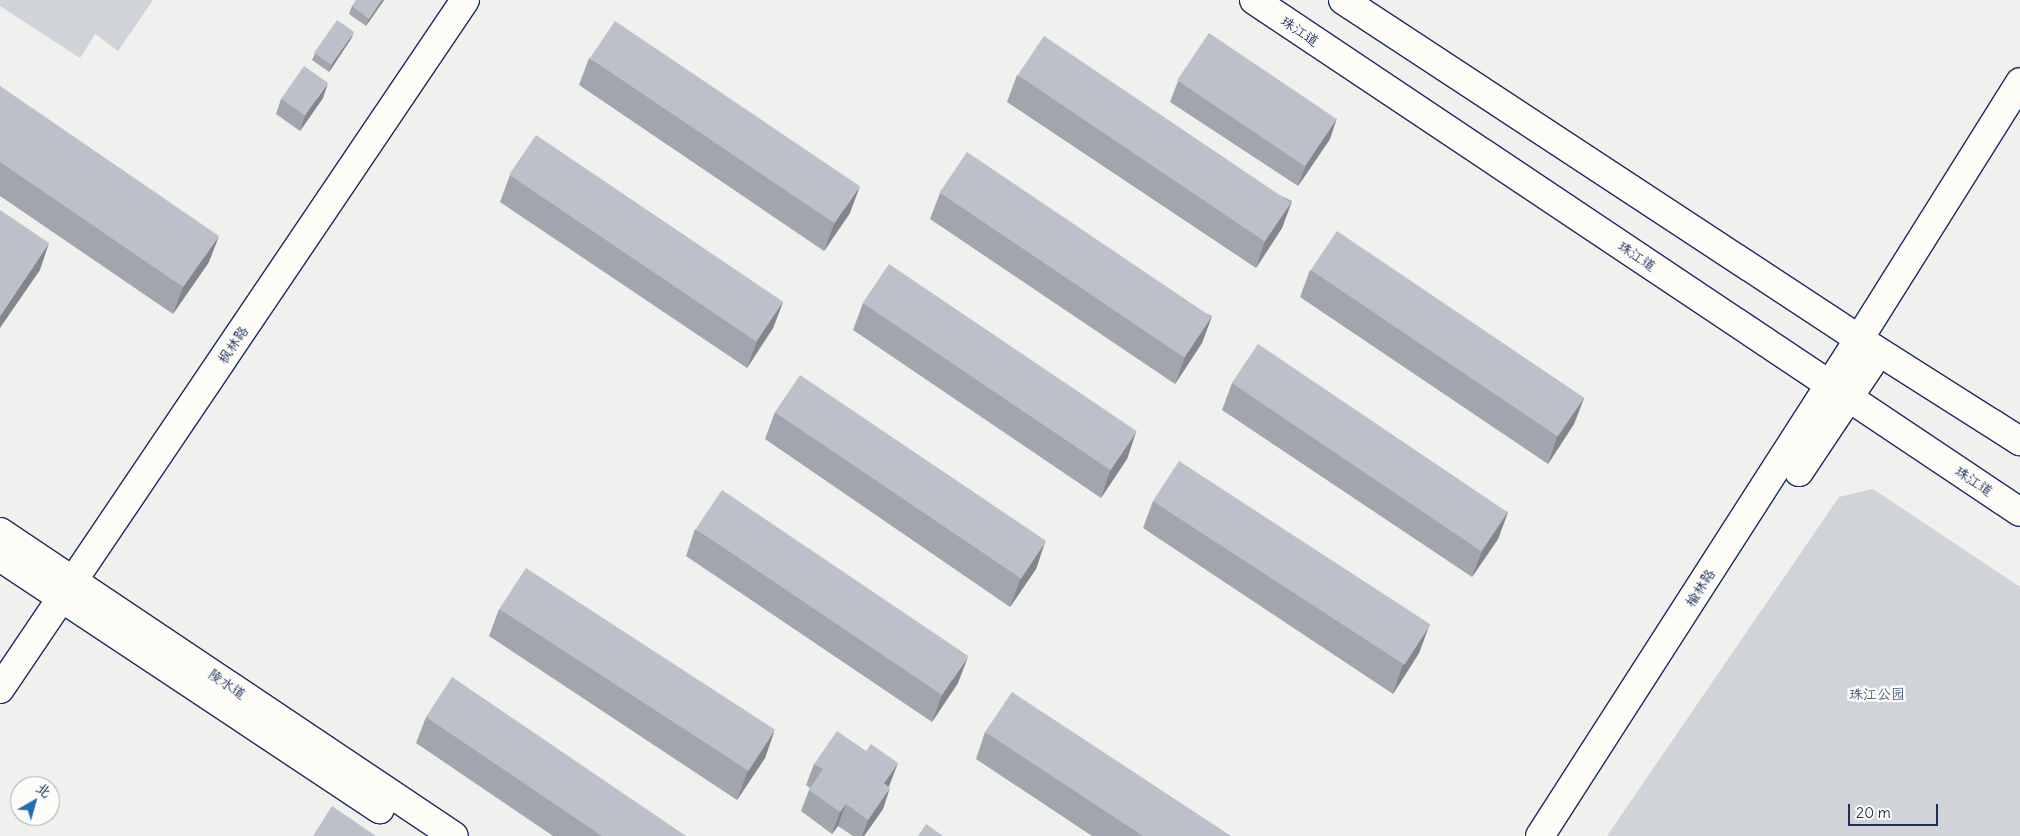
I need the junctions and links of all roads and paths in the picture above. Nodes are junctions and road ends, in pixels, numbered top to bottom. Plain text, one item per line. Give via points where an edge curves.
1 (445, 0) edge
2 (466, 0) edge
3 (1254, 0) edge
4 (1343, 0) edge
5 (2020, 82) edge
6 (1869, 346) junction
7 (1840, 391) junction
8 (2020, 441) edge
9 (2020, 512) edge
10 (0, 532) edge
11 (0, 557) edge
12 (61, 585) junction
13 (0, 661) edge
14 (0, 689) edge
15 (420, 836) edge
16 (454, 836) edge
17 (1540, 836) edge
18 (1558, 836) edge

1 - 12 street, 枫林路
2 - 12 street, 枫林路
3 - 7 street, 珠江道
4 - 6 street
5 - 6 street, 榆林路
6 - 7 street, 榆林路
6 - 8 street
7 - 9 street, 珠江道
7 - 17 street, 榆林路
7 - 18 street, 榆林路
10 - 12 street, 陵水道
11 - 12 street, 陵水道
12 - 13 street, 枫林路
12 - 14 street, 枫林路
12 - 15 street, 陵水道
12 - 16 street, 陵水道

